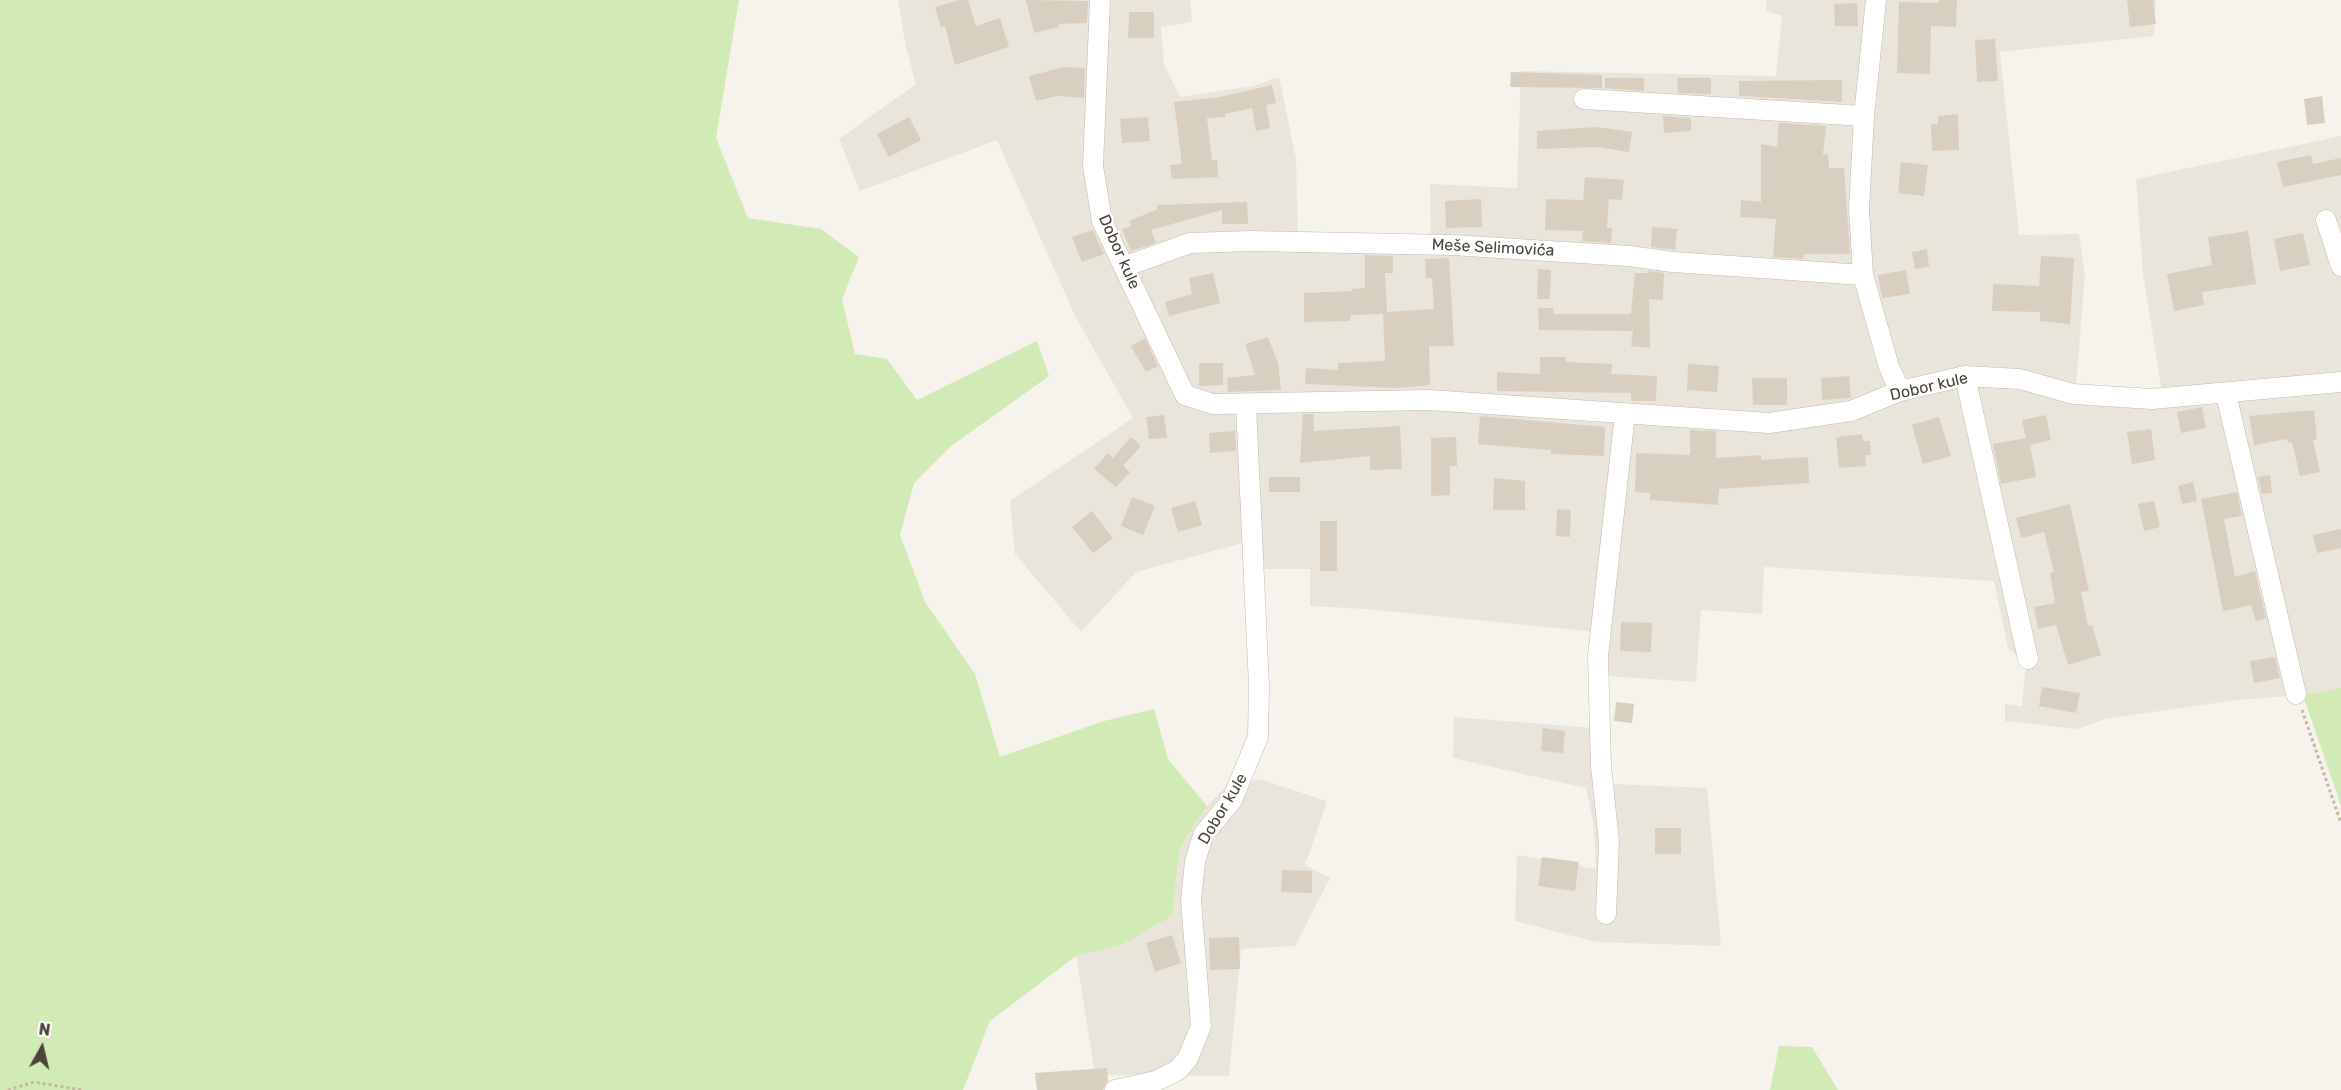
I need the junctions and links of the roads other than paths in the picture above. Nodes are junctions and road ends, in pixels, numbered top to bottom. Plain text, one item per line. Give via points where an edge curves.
1 (1100, 0) edge
2 (1876, 0) edge
3 (1584, 99) dead end
4 (1864, 116) junction
5 (2326, 220) dead end
6 (1126, 266) junction
7 (2341, 266) edge
8 (1863, 275) junction
9 (1965, 376) junction
10 (2341, 381) edge
11 (1900, 391) junction
12 (2226, 394) junction
13 (1246, 405) junction
14 (1625, 414) junction
15 (2028, 659) dead end
16 (2296, 694) road end
17 (1606, 914) dead end
18 (1115, 1090) edge

1 - 6 street, Dobor kule via 1093,166 1102,221
2 - 4 street
3 - 4 street
4 - 8 street via 1859,209
5 - 7 street
6 - 8 street, Meše Selimovića via 1190,243 1251,241 1452,245
6 - 13 street, Dobor kule via 1185,395 1213,404
8 - 11 street via 1889,367
9 - 11 street, Dobor kule
9 - 12 street, Dobor kule via 2020,379 2073,394 2152,399
9 - 15 street
10 - 12 street, Dobor kule
11 - 14 street, Dobor kule via 1851,411 1769,423
12 - 16 street
13 - 14 street, Dobor kule via 1429,400
13 - 18 street, Dobor kule via 1258,736 1232,800 1203,835 1195,862 1191,900 1201,1026 1188,1058 1178,1070 1156,1081
14 - 17 street via 1598,656 1601,766 1609,842

